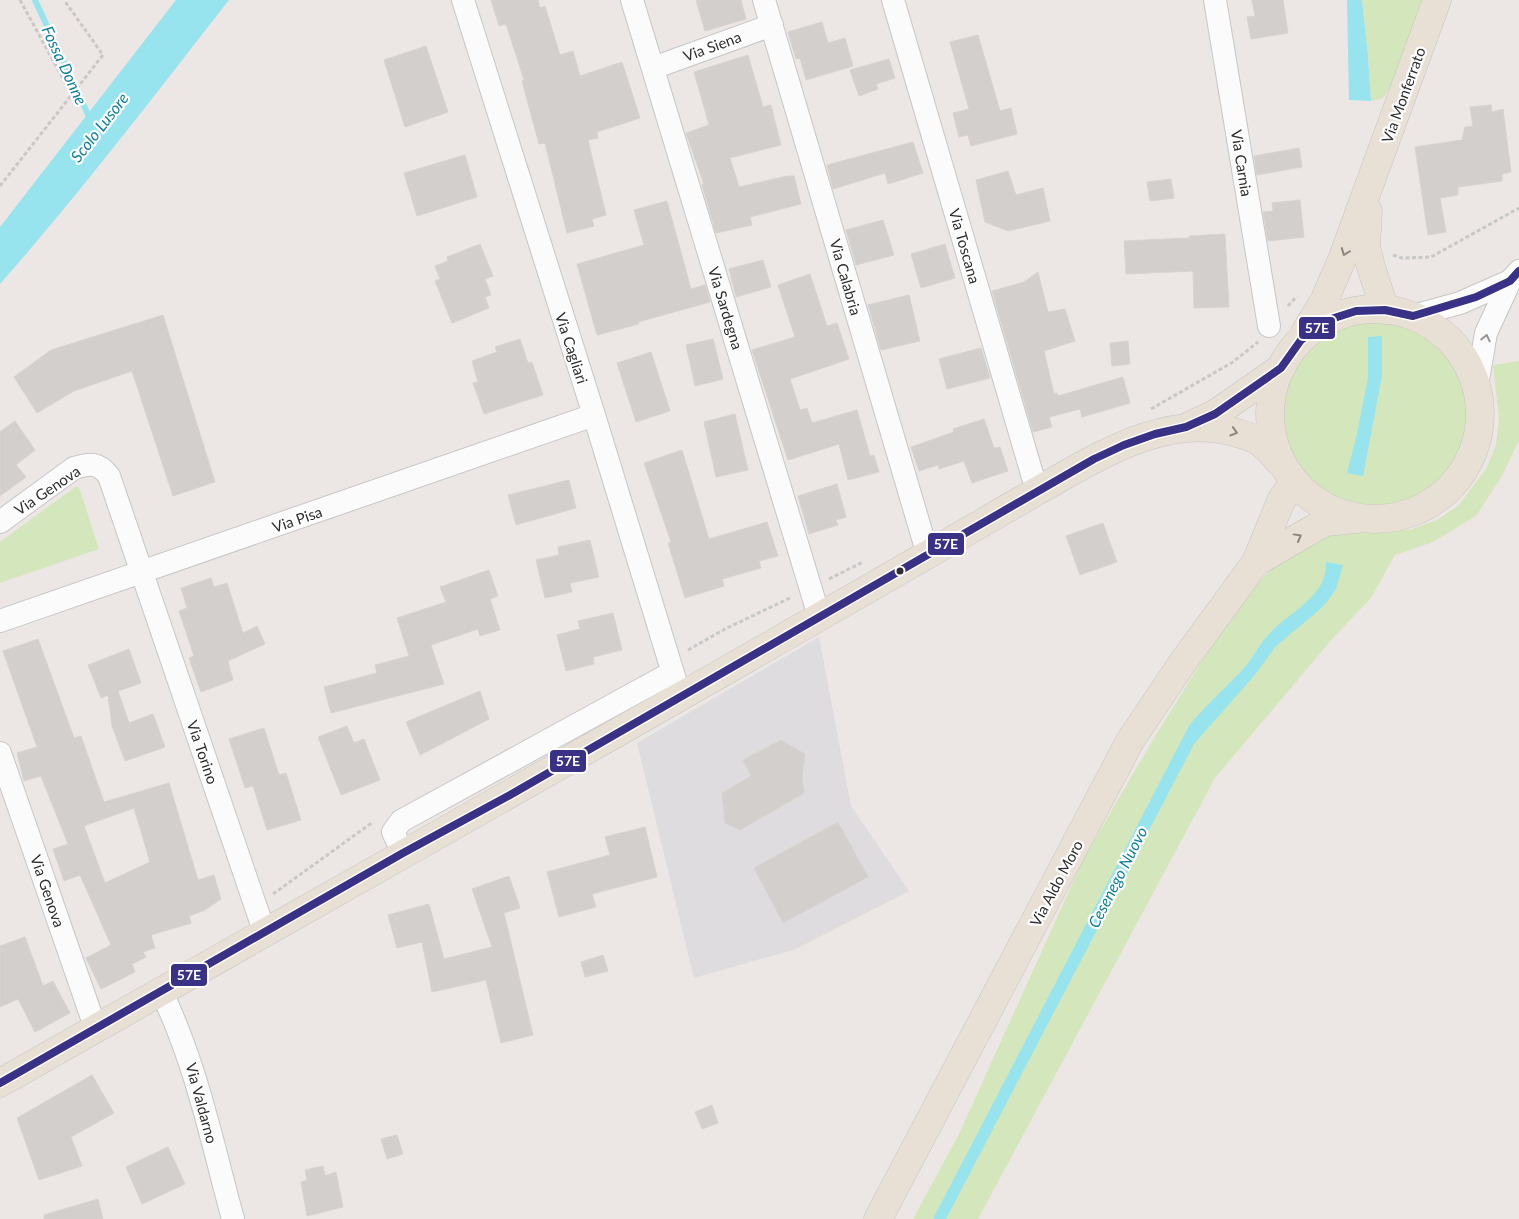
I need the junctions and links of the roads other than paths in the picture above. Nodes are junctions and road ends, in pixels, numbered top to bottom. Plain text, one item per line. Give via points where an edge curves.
1 (462, 0) edge
2 (632, 0) edge
3 (764, 0) edge
4 (893, 0) edge
5 (1215, 0) edge
6 (1437, 0) edge
7 (772, 25) junction
8 (653, 68) junction
9 (1369, 190) junction
10 (1515, 276) edge
11 (1385, 310) junction
12 (1413, 316) junction
13 (1269, 326) road end
14 (1301, 340) junction
15 (1281, 368) junction
16 (1477, 386) junction
17 (594, 415) junction
18 (1186, 427) junction
19 (1288, 473) junction
20 (1037, 491) junction
21 (1362, 519) junction
22 (0, 522) edge
23 (928, 555) junction
24 (1256, 562) junction
25 (142, 572) junction
26 (819, 616) junction
27 (0, 620) edge
28 (674, 676) junction
29 (0, 753) edge
30 (266, 931) junction
31 (161, 991) junction
32 (99, 1027) junction
33 (0, 1083) edge
34 (233, 1219) edge
35 (878, 1219) edge

1 - 17 street, Via Cagliari
2 - 8 street, Via Sardegna
3 - 7 street, Via Calabria
4 - 20 street, Via Toscana
5 - 13 street, Via Carnia
6 - 9 main road, Via Monferrato
7 - 8 street, Via Siena
7 - 23 street, Via Calabria
8 - 26 street, Via Sardegna
9 - 11 main road, Via Monferrato via 1366,246
9 -> 14 main road, Via Monferrato via 1324,301
10 - 12 street via 1460,303
16 -> 10 street via 1486,333
11 - 12 main road
11 - 14 main road via 1356,311 1328,320
12 - 16 main road via 1441,332 1458,350
14 - 15 main road
15 - 18 main road via 1215,414
15 - 19 main road via 1270,400 1271,434
16 - 21 main road via 1481,420 1473,454 1455,483 1428,505 1396,518
17 - 25 street, Via Pisa
17 - 28 street, Via Cagliari
18 -> 19 main road via 1226,430 1259,441
18 - 20 main road via 1124,445
19 - 21 main road via 1308,496 1333,511
19 - 24 main road, Via Aldo Moro via 1281,502
20 - 23 main road
24 -> 21 main road, Via Aldo Moro via 1325,522
22 - 25 street, Via Genova via 74,468 96,465 109,476
23 - 26 main road
24 - 35 main road, Via Aldo Moro via 1130,741
25 - 27 street, Via Pisa
25 - 30 street, Via Torino
26 - 28 main road
28 - 30 main road via 510,795
29 - 32 street, Via Genova via 91,1015
30 - 31 main road
31 - 32 main road
31 - 34 street, Via Valdarno via 192,1065
32 - 33 main road

